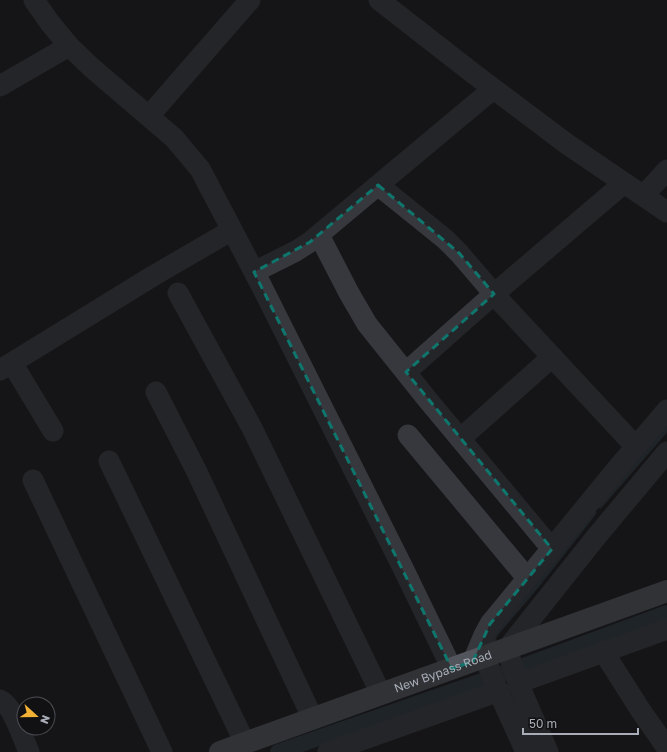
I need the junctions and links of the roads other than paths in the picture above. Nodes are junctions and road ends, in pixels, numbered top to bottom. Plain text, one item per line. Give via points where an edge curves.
1 (34, 0) edge
2 (250, 0) edge
3 (390, 3) edge
4 (69, 46) junction
5 (1, 83) edge
6 (493, 88) junction
7 (149, 116) junction
8 (667, 170) edge
9 (624, 183) junction
10 (378, 184) junction
11 (643, 196) junction
12 (667, 212) edge
13 (232, 230) junction
14 (319, 235) junction
15 (254, 272) junction
16 (178, 293) dead end
17 (494, 294) junction
18 (552, 357) junction
19 (6, 367) edge
20 (406, 372) junction
21 (156, 392) dead end
22 (667, 410) edge
23 (54, 431) dead end
24 (408, 435) dead end
25 (460, 439) junction
26 (636, 447) junction
27 (667, 452) edge
28 (109, 461) dead end
29 (33, 480) dead end
30 (552, 548) junction
31 (528, 578) junction
32 (667, 591) edge
33 (665, 632) edge
34 (604, 651) junction
35 (452, 668) junction
36 (513, 668) junction
37 (489, 673) junction
38 (381, 694) junction
39 (0, 700) edge
40 (314, 718) junction
41 (245, 743) junction
42 (667, 748) edge
43 (223, 751) edge
44 (28, 752) edge
45 (162, 752) edge
46 (328, 752) edge
47 (526, 752) edge
48 (548, 752) edge

1 - 4 street
2 - 7 street
3 - 6 street
4 - 5 street
4 - 7 street
6 - 9 street
6 - 10 street
7 - 13 street via 174,138 200,169
8 - 11 street
9 - 11 street
9 - 17 street
10 - 14 street
10 - 17 street via 445,239
11 - 12 street
13 - 15 street
13 - 19 street
14 - 15 street via 296,251
14 - 20 street via 367,324
15 - 35 street
16 - 38 street via 252,428
17 - 18 street
17 - 20 street
18 - 25 street
18 - 26 street
19 - 23 street
20 - 25 street
21 - 40 street
22 - 26 street
24 - 31 street
25 - 30 street
26 - 30 street
27 - 36 street via 596,536
28 - 41 street
29 - 45 street
30 - 31 street
31 - 37 street via 484,635
32 - 36 main road, New Bypass Road
33 - 34 street
34 - 36 street
34 - 42 street
35 - 37 main road, New Bypass Road
35 - 38 main road, New Bypass Road
36 - 37 main road, New Bypass Road
36 - 48 street
37 - 46 street
37 - 47 street
38 - 40 main road, New Bypass Road
39 - 44 street via 10,709
40 - 41 main road, New Bypass Road
41 - 43 main road, New Bypass Road

